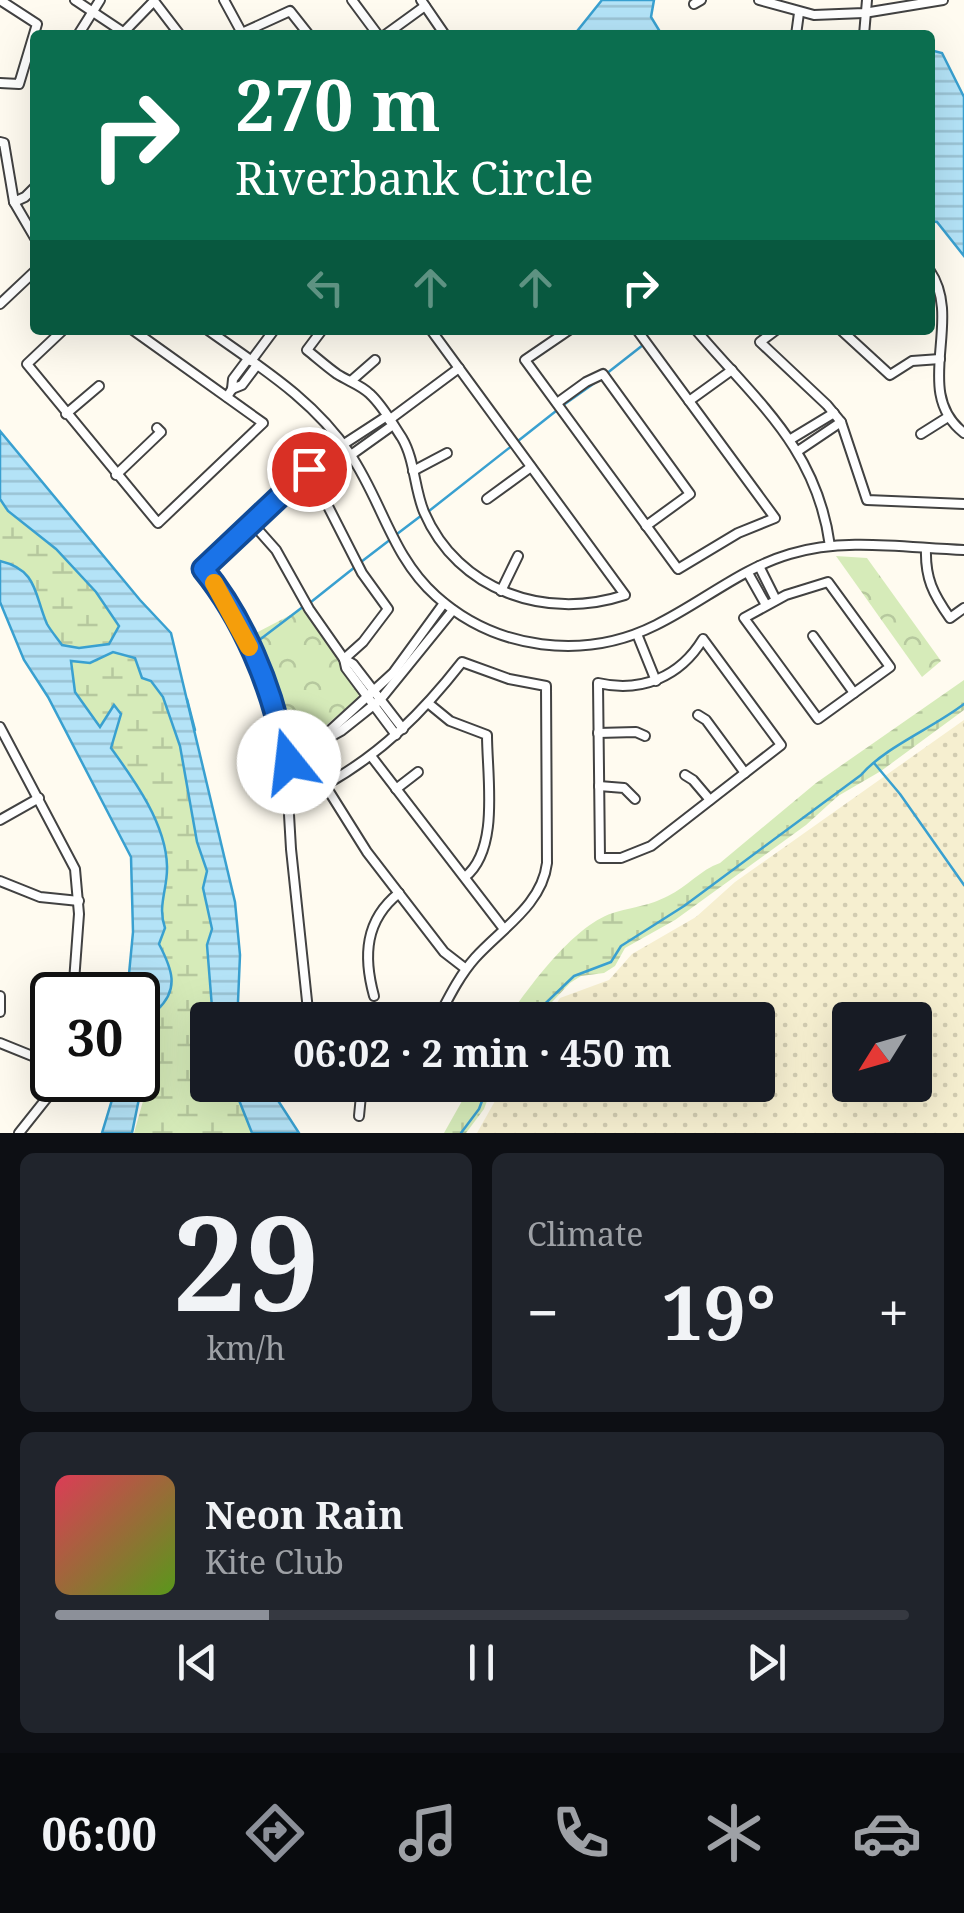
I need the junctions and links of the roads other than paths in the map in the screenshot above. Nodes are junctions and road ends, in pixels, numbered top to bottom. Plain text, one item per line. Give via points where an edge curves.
1 (0, 0) edge
2 (75, 0) edge
3 (100, 0) edge
4 (224, 0) edge
5 (352, 0) edge
6 (759, 0) edge
7 (857, 0) edge
8 (867, 0) edge
9 (943, 0) edge
10 (423, 3) edge
11 (92, 11) junction
12 (799, 13) junction
13 (864, 13) junction
14 (35, 30) edge
15 (81, 30) edge
16 (117, 30) edge
17 (126, 30) edge
18 (176, 30) edge
19 (241, 30) edge
20 (251, 30) edge
21 (305, 30) edge
22 (377, 30) edge
23 (388, 30) edge
24 (441, 30) edge
25 (797, 30) edge
26 (864, 30) edge
27 (30, 47) edge
28 (0, 83) edge
29 (0, 142) edge
30 (30, 193) edge
31 (26, 197) junction
32 (30, 199) edge
33 (14, 202) junction
34 (30, 229) edge
35 (30, 276) edge
36 (935, 279) edge
37 (0, 304) edge
38 (58, 335) edge
39 (141, 335) edge
40 (215, 335) edge
41 (270, 335) edge
42 (318, 335) edge
43 (435, 335) edge
44 (562, 335) edge
45 (641, 335) edge
46 (700, 335) edge
47 (769, 335) edge
48 (847, 335) edge
49 (853, 335) edge
50 (850, 338) junction
51 (940, 359) junction
52 (375, 360) dead end
53 (252, 361) junction
54 (458, 368) junction
55 (732, 370) junction
56 (351, 381) junction
57 (99, 386) dead end
58 (230, 393) junction
59 (689, 401) junction
60 (556, 403) junction
61 (834, 413) junction
62 (66, 414) junction
63 (948, 417) junction
64 (390, 420) junction
65 (822, 420) junction
66 (840, 422) junction
67 (157, 428) dead end
68 (377, 428) junction
69 (828, 430) junction
70 (964, 433) edge
71 (921, 434) dead end
72 (791, 439) junction
73 (344, 444) junction
74 (798, 451) junction
75 (447, 453) dead end
76 (352, 455) junction
77 (531, 467) junction
78 (413, 471) junction
79 (116, 475) junction
80 (486, 499) dead end
81 (964, 504) edge
82 (252, 523) junction
83 (646, 526) junction
84 (830, 546) junction
85 (926, 549) junction
86 (964, 550) edge
87 (518, 556) dead end
88 (759, 566) junction
89 (748, 573) junction
90 (770, 589) junction
91 (501, 591) junction
92 (760, 594) junction
93 (776, 600) junction
94 (444, 603) junction
95 (766, 605) junction
96 (964, 608) edge
97 (453, 610) junction
98 (638, 634) junction
99 (813, 636) dead end
100 (344, 659) junction
101 (656, 681) junction
102 (854, 693) junction
103 (374, 699) junction
104 (428, 703) junction
105 (698, 715) dead end
106 (0, 726) edge
107 (399, 732) junction
108 (598, 732) junction
109 (645, 736) dead end
110 (289, 754) junction
111 (371, 756) junction
112 (418, 772) dead end
113 (745, 773) junction
114 (685, 775) dead end
115 (599, 786) junction
116 (396, 789) junction
117 (39, 798) junction
118 (635, 798) dead end
119 (710, 800) junction
120 (0, 820) edge
121 (465, 877) junction
122 (0, 881) edge
123 (399, 893) junction
124 (79, 900) junction
125 (504, 928) junction
126 (466, 970) junction
127 (74, 972) edge
128 (0, 996) edge
129 (374, 996) dead end
130 (307, 1002) edge
131 (447, 1002) edge
132 (0, 1012) edge
133 (0, 1043) edge
134 (30, 1055) edge
135 (44, 1102) edge
136 (360, 1102) edge
137 (359, 1116) dead end
138 (19, 1133) edge

1 - 14 street via 37,24
2 - 11 street
3 - 11 street
4 - 19 street
5 - 22 street
6 - 12 street
7 - 13 street
8 - 13 street
9 - 13 street
10 - 23 street
10 - 24 street
11 - 15 street
11 - 16 street
12 - 13 street
12 - 25 street
13 - 26 street
17 - 18 street via 154,1
20 - 21 street via 290,11
27 - 28 street via 19,84
29 - 33 street via 9,157
30 - 31 street
31 - 32 street
31 - 33 street
33 - 34 street
35 - 37 street
36 - 51 street via 944,305
38 - 62 street via 26,364
39 - 58 street
40 - 53 street
41 - 53 street
42 - 56 street via 306,350
43 - 54 street
44 - 60 street via 525,360
45 - 59 street
46 - 55 street
47 - 61 street via 760,342
48 - 50 street
49 - 50 street
50 - 51 street via 890,376 912,362
51 - 63 street via 939,394
52 - 56 street
53 - 58 street
53 - 73 street via 310,406
54 - 64 street
54 - 77 street
55 - 59 street
55 - 72 street
56 - 64 street
57 - 62 street
58 - 79 street via 264,423 158,524
59 - 83 street via 775,518 678,568
60 - 83 street
60 - 83 street via 603,374 658,449 690,494
61 - 65 street
61 - 66 street
62 - 79 street
63 - 70 street
63 - 71 street
64 - 68 street
64 - 78 street
65 - 69 street
65 - 72 street
66 - 69 street
66 - 81 street via 867,500
67 - 79 street via 161,432
68 - 73 street
68 - 76 street
69 - 74 street
72 - 74 street
73 - 76 street
74 - 84 street via 820,499
75 - 78 street
76 - 94 street via 398,550
77 - 80 street
77 - 91 street via 625,595 566,606
78 - 91 street via 422,508 442,544
82 - 100 street
82 - 100 street via 309,469 362,573 388,608
82 - 110 street via 203,569 248,643
84 - 85 street
84 - 88 street
85 - 86 street
85 - 96 street via 926,575 936,599 950,618
87 - 91 street
88 - 89 street
88 - 90 street
89 - 92 street
89 - 98 street
90 - 92 street
90 - 93 street
92 - 95 street
93 - 95 street
93 - 102 street via 828,582 890,667
94 - 97 street
94 - 103 street
95 - 102 street via 744,618 818,719
97 - 98 street via 495,633 545,645 588,646
97 - 103 street
98 - 101 street
99 - 102 street
100 - 103 street
101 - 108 street via 598,683
101 - 113 street via 684,664 703,639 781,745
103 - 107 street
103 - 110 street
104 - 107 street
104 - 121 street via 450,721 487,735 488,839
104 - 125 street via 462,662 546,686 546,872 536,896
105 - 113 street
106 - 117 street
107 - 111 street
108 - 109 street
108 - 115 street
110 - 130 street
111 - 116 street
111 - 123 street via 325,784
112 - 116 street
113 - 119 street
114 - 119 street
115 - 118 street via 624,788
115 - 119 street via 600,858 642,851
116 - 121 street
117 - 120 street
117 - 124 street via 71,856
121 - 125 street
122 - 124 street via 40,897
123 - 126 street
123 - 129 street via 381,909 369,934
124 - 127 street
125 - 126 street
126 - 131 street
128 - 132 street
133 - 134 street
135 - 138 street
136 - 137 street

